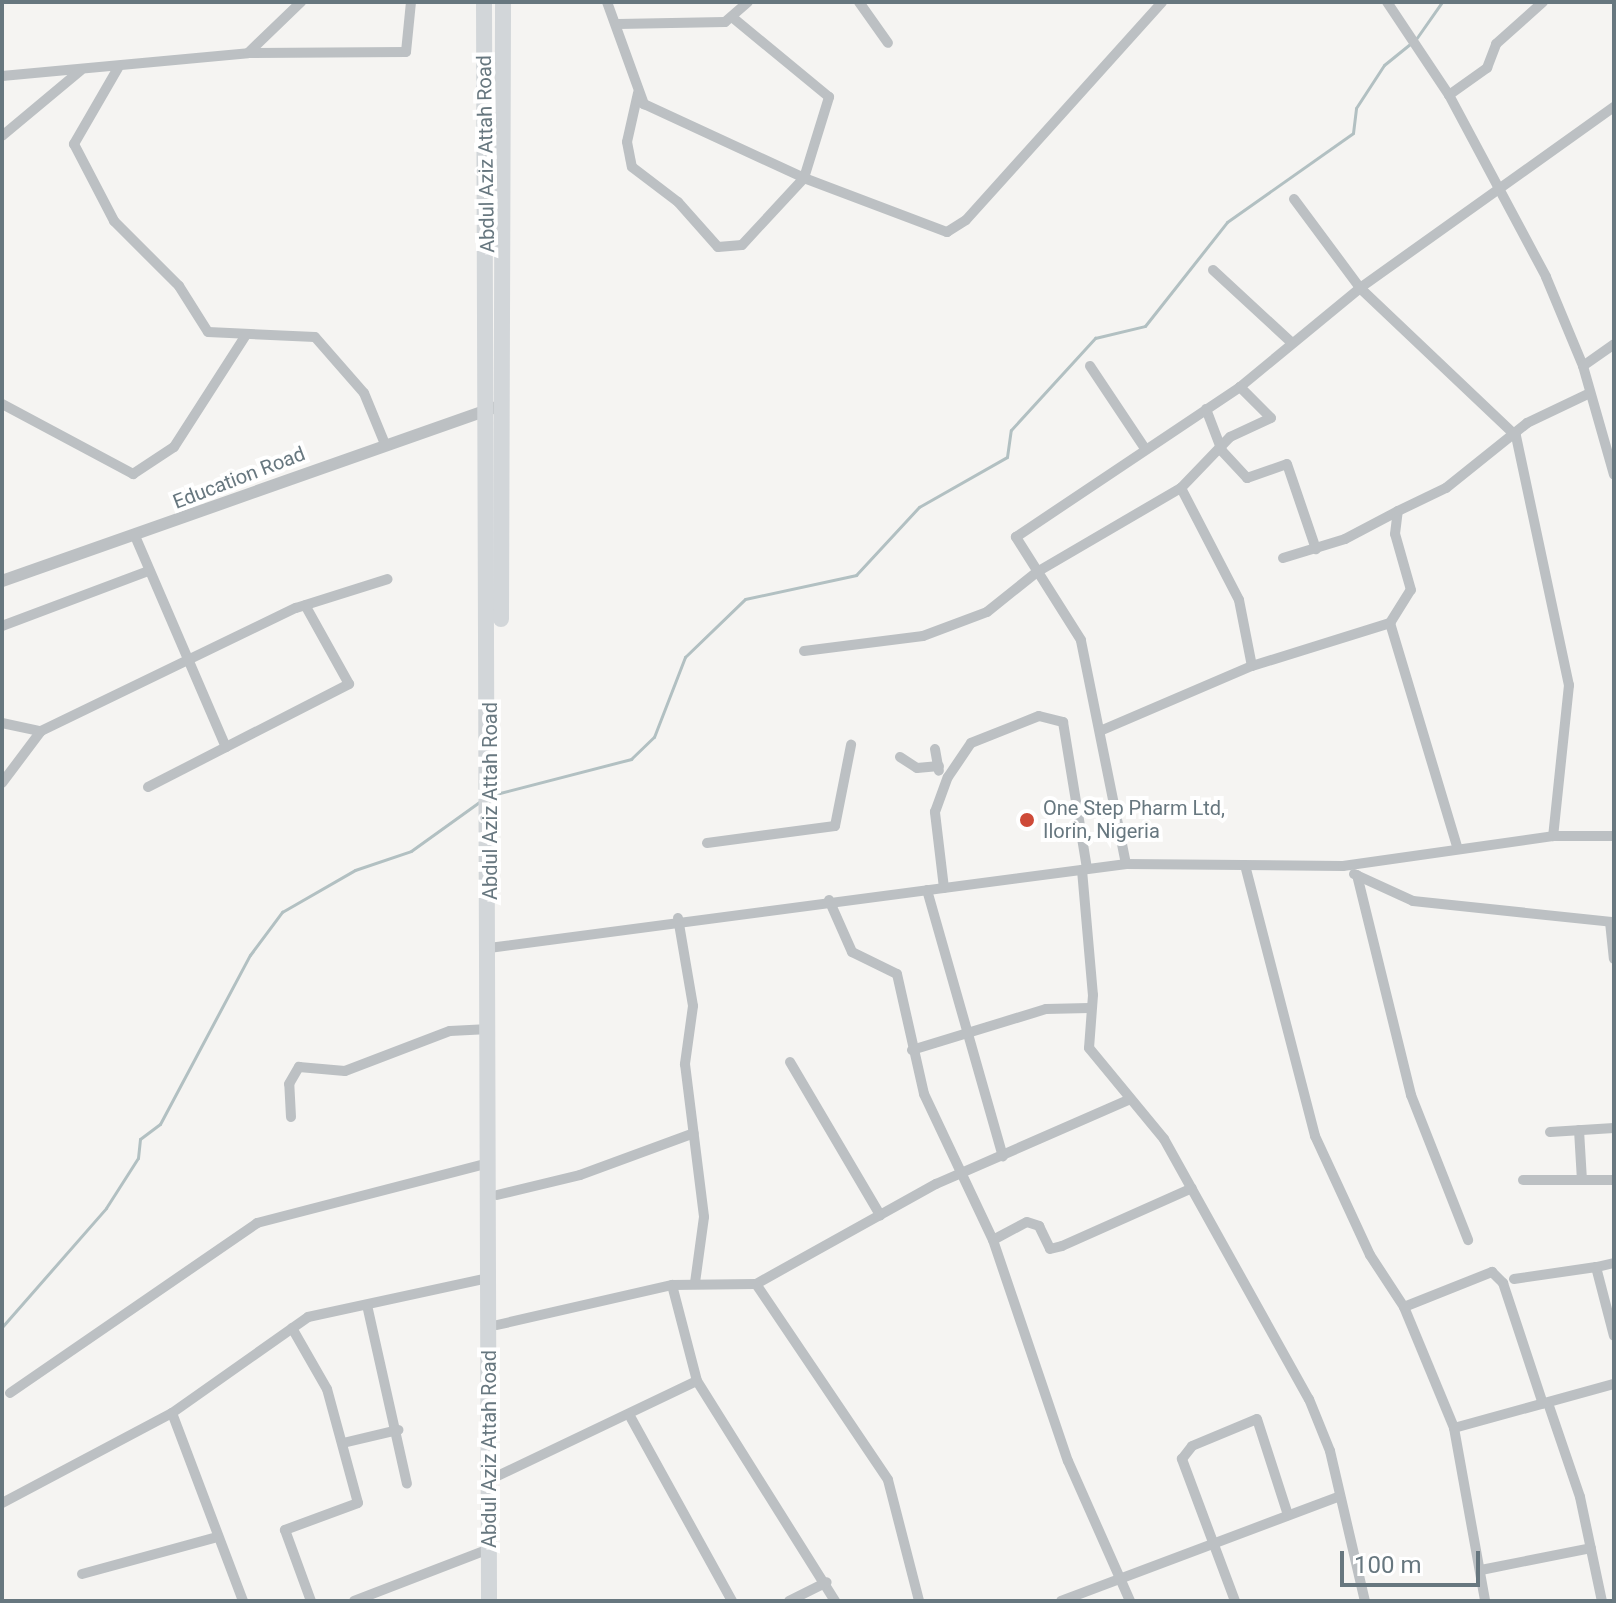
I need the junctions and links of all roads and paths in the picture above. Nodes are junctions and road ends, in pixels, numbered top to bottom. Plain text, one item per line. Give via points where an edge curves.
1 (301, 2) edge
2 (411, 2) edge
3 (484, 2) edge
4 (503, 2) edge
5 (607, 2) edge
6 (748, 2) edge
7 (859, 2) edge
8 (1162, 2) edge
9 (1387, 2) edge
10 (1543, 2) edge
11 (733, 18) junction
12 (618, 24) junction
13 (888, 43) dead end
14 (248, 53) junction
15 (118, 68) junction
16 (80, 71) junction
17 (2, 76) edge
18 (638, 93) junction
19 (1449, 95) junction
20 (1614, 107) edge
21 (2, 136) edge
22 (804, 178) junction
23 (1498, 189) junction
24 (1294, 199) dead end
25 (1213, 270) dead end
26 (1360, 288) junction
27 (246, 335) junction
28 (1290, 341) junction
29 (1614, 344) edge
30 (1090, 366) dead end
31 (1583, 366) junction
32 (1240, 387) junction
33 (1588, 394) junction
34 (2, 404) edge
35 (496, 408) junction
36 (1206, 409) junction
37 (1516, 436) junction
38 (385, 444) junction
39 (1144, 447) junction
40 (1222, 451) junction
41 (1614, 475) edge
42 (1181, 488) junction
43 (1398, 511) junction
44 (135, 536) junction
45 (1316, 549) junction
46 (1283, 558) dead end
47 (148, 571) junction
48 (1037, 572) junction
49 (388, 579) dead end
50 (2, 581) edge
51 (305, 605) junction
52 (1390, 623) junction
53 (2, 626) edge
54 (804, 651) dead end
55 (184, 657) junction
56 (1252, 666) junction
57 (2, 723) edge
58 (41, 731) junction
59 (1100, 731) junction
60 (851, 745) dead end
61 (226, 747) junction
62 (935, 749) dead end
63 (900, 757) dead end
64 (939, 766) junction
65 (2, 783) edge
66 (944, 784) junction
67 (148, 787) dead end
68 (1553, 836) junction
69 (1614, 836) edge
70 (707, 843) dead end
71 (1457, 847) junction
72 (1126, 864) junction
73 (1343, 866) junction
74 (1085, 869) junction
75 (1246, 869) junction
76 (1357, 875) junction
77 (944, 888) junction
78 (927, 890) junction
79 (829, 900) junction
80 (678, 918) junction
81 (1612, 922) edge
82 (492, 948) junction
83 (1614, 959) edge
84 (1089, 1008) junction
85 (489, 1029) junction
86 (966, 1032) junction
87 (912, 1050) junction
88 (790, 1062) dead end
89 (1128, 1100) junction
90 (291, 1117) dead end
91 (1614, 1128) edge
92 (1579, 1130) junction
93 (1550, 1132) dead end
94 (694, 1133) junction
95 (1003, 1156) junction
96 (489, 1163) junction
97 (964, 1170) junction
98 (1523, 1180) dead end
99 (1582, 1180) junction
100 (1614, 1180) edge
101 (1192, 1188) junction
102 (497, 1195) junction
103 (880, 1215) junction
104 (993, 1240) junction
105 (1468, 1240) dead end
106 (1614, 1263) edge
107 (1596, 1267) junction
108 (489, 1278) junction
109 (1514, 1279) dead end
110 (695, 1283) junction
111 (756, 1284) junction
112 (672, 1285) junction
113 (367, 1305) junction
114 (1404, 1307) junction
115 (497, 1325) junction
116 (292, 1328) junction
117 (1614, 1336) edge
118 (697, 1381) junction
119 (1614, 1384) edge
120 (10, 1393) dead end
121 (1546, 1404) junction
122 (172, 1413) junction
123 (631, 1418) junction
124 (1454, 1428) junction
125 (398, 1430) junction
126 (343, 1443) junction
127 (493, 1479) junction
128 (407, 1484) dead end
129 (1338, 1497) junction
130 (2, 1503) edge
131 (1288, 1515) junction
132 (214, 1538) junction
133 (1209, 1543) junction
134 (1591, 1548) junction
135 (489, 1549) junction
136 (1481, 1570) junction
137 (82, 1574) dead end
138 (1121, 1577) junction
139 (827, 1582) junction
140 (243, 1601) edge
141 (311, 1601) edge
142 (354, 1601) edge
143 (489, 1601) edge
144 (498, 1601) edge
145 (732, 1601) edge
146 (789, 1601) edge
147 (835, 1601) edge
148 (919, 1601) edge
149 (1061, 1601) edge
150 (1130, 1601) edge
151 (1235, 1601) edge
152 (1365, 1601) edge
153 (1485, 1601) edge
154 (1602, 1601) edge

1 - 14 street
2 - 14 street via 406,52
3 - 35 highway, Abdul Aziz Attah Road
4 - 35 highway, Abdul Aziz Attah Road
5 - 12 street
6 - 11 street
7 - 13 street
8 - 22 street via 966,220 947,232
9 - 19 street
10 - 19 street via 1496,44 1487,68
11 - 12 street via 689,26
11 - 22 street via 828,93
12 - 18 street
14 - 15 street
15 - 16 street
15 - 27 street via 74,144 114,221 179,286 203,329
16 - 17 street
16 - 21 street
18 - 22 street via 664,118
18 - 22 street via 627,142 632,167 678,202 718,247 742,245
19 - 23 street
20 - 23 street
23 - 26 street
23 - 31 street
24 - 26 street
25 - 28 street
26 - 28 street
26 - 37 street
27 - 34 street via 174,447 133,474
27 - 38 street via 315,337 364,393
28 - 32 street
29 - 31 street
30 - 39 street
31 - 33 street
32 - 36 street
32 - 40 street via 1271,418 1230,437
33 - 37 street
33 - 41 street
35 - 38 street, Education Road
35 - 82 highway, Abdul Aziz Attah Road
36 - 39 street
36 - 40 street
37 - 43 street via 1446,488
37 - 68 street via 1549,583 1551,625 1569,685
38 - 44 street, Education Road
39 - 48 street via 1016,537
40 - 42 street
40 - 45 street via 1247,478 1287,464
42 - 48 street
42 - 56 street via 1239,600
43 - 45 street
43 - 52 street via 1395,534 1411,590
44 - 47 street
44 - 50 street, Education Road
45 - 46 street
47 - 53 street
47 - 55 street
48 - 54 street via 995,607 943,630
48 - 59 street via 1081,640
49 - 51 street
51 - 55 street
51 - 61 street via 349,684
52 - 56 street
52 - 71 street
55 - 58 street
55 - 61 street
56 - 59 street
57 - 58 street
58 - 65 street
59 - 72 street
60 - 70 street via 851,763 841,773 840,820 829,830
61 - 67 street
62 - 64 street
63 - 64 street via 917,768
64 - 66 street
66 - 74 street via 971,743 1054,714 1063,722
66 - 77 street via 935,812
68 - 69 street
68 - 71 street
71 - 73 street
72 - 74 street
72 - 75 street
73 - 75 street
73 - 76 street
74 - 77 street
74 - 84 street
75 - 114 street via 1315,1136 1370,1255
76 - 81 street via 1413,901
76 - 105 street via 1411,1095
77 - 78 street
78 - 79 street
78 - 86 street
79 - 80 street
79 - 87 street via 837,932 852,952 897,974
80 - 82 street
80 - 94 street via 693,1006 685,1064
81 - 83 street
82 - 85 highway, Abdul Aziz Attah Road
82 - 102 highway, Abdul Aziz Attah Road
84 - 86 street via 1046,1009
84 - 89 street via 1089,1048
85 - 90 street via 450,1031 345,1071 299,1067 289,1084
85 - 96 highway, Abdul Aziz Attah Road
86 - 87 street
86 - 95 street
87 - 97 street via 924,1094
88 - 103 street
89 - 95 street
89 - 101 street via 1164,1139
91 - 92 street
92 - 93 street
92 - 99 street
94 - 102 street via 580,1175
94 - 110 street via 704,1217
95 - 97 street
96 - 108 highway, Abdul Aziz Attah Road
96 - 120 street via 257,1223
97 - 103 street
97 - 104 street
98 - 99 street
99 - 100 street
101 - 104 street via 1062,1246 1050,1249 1039,1226 1027,1222
101 - 129 street via 1309,1399
102 - 115 highway, Abdul Aziz Attah Road
103 - 111 street
104 - 138 street via 1068,1461
106 - 107 street
107 - 109 street
107 - 117 street
108 - 113 street
108 - 127 highway, Abdul Aziz Attah Road
110 - 111 street
110 - 112 street
111 - 148 street via 888,1480
112 - 115 street
112 - 118 street
113 - 116 street via 328,1311
113 - 125 street
114 - 121 street via 1492,1272
114 - 124 street
115 - 127 highway, Abdul Aziz Attah Road
116 - 122 street
116 - 126 street via 327,1389
118 - 123 street
118 - 139 street
119 - 121 street
121 - 124 street
121 - 134 street
122 - 130 street
122 - 132 street
123 - 127 street
123 - 145 street
124 - 136 street
125 - 126 street
125 - 128 street
126 - 141 street via 358,1506 285,1530
127 - 135 highway, Abdul Aziz Attah Road
127 - 144 highway, Abdul Aziz Attah Road
129 - 131 street
129 - 152 street
131 - 133 street
131 - 133 street via 1262,1426 1249,1417 1192,1446 1182,1459
132 - 137 street
132 - 140 street
133 - 138 street
133 - 151 street
134 - 136 street
134 - 154 street
135 - 142 street
135 - 143 highway, Abdul Aziz Attah Road
136 - 153 street
138 - 149 street
138 - 150 street
139 - 146 street
139 - 147 street

